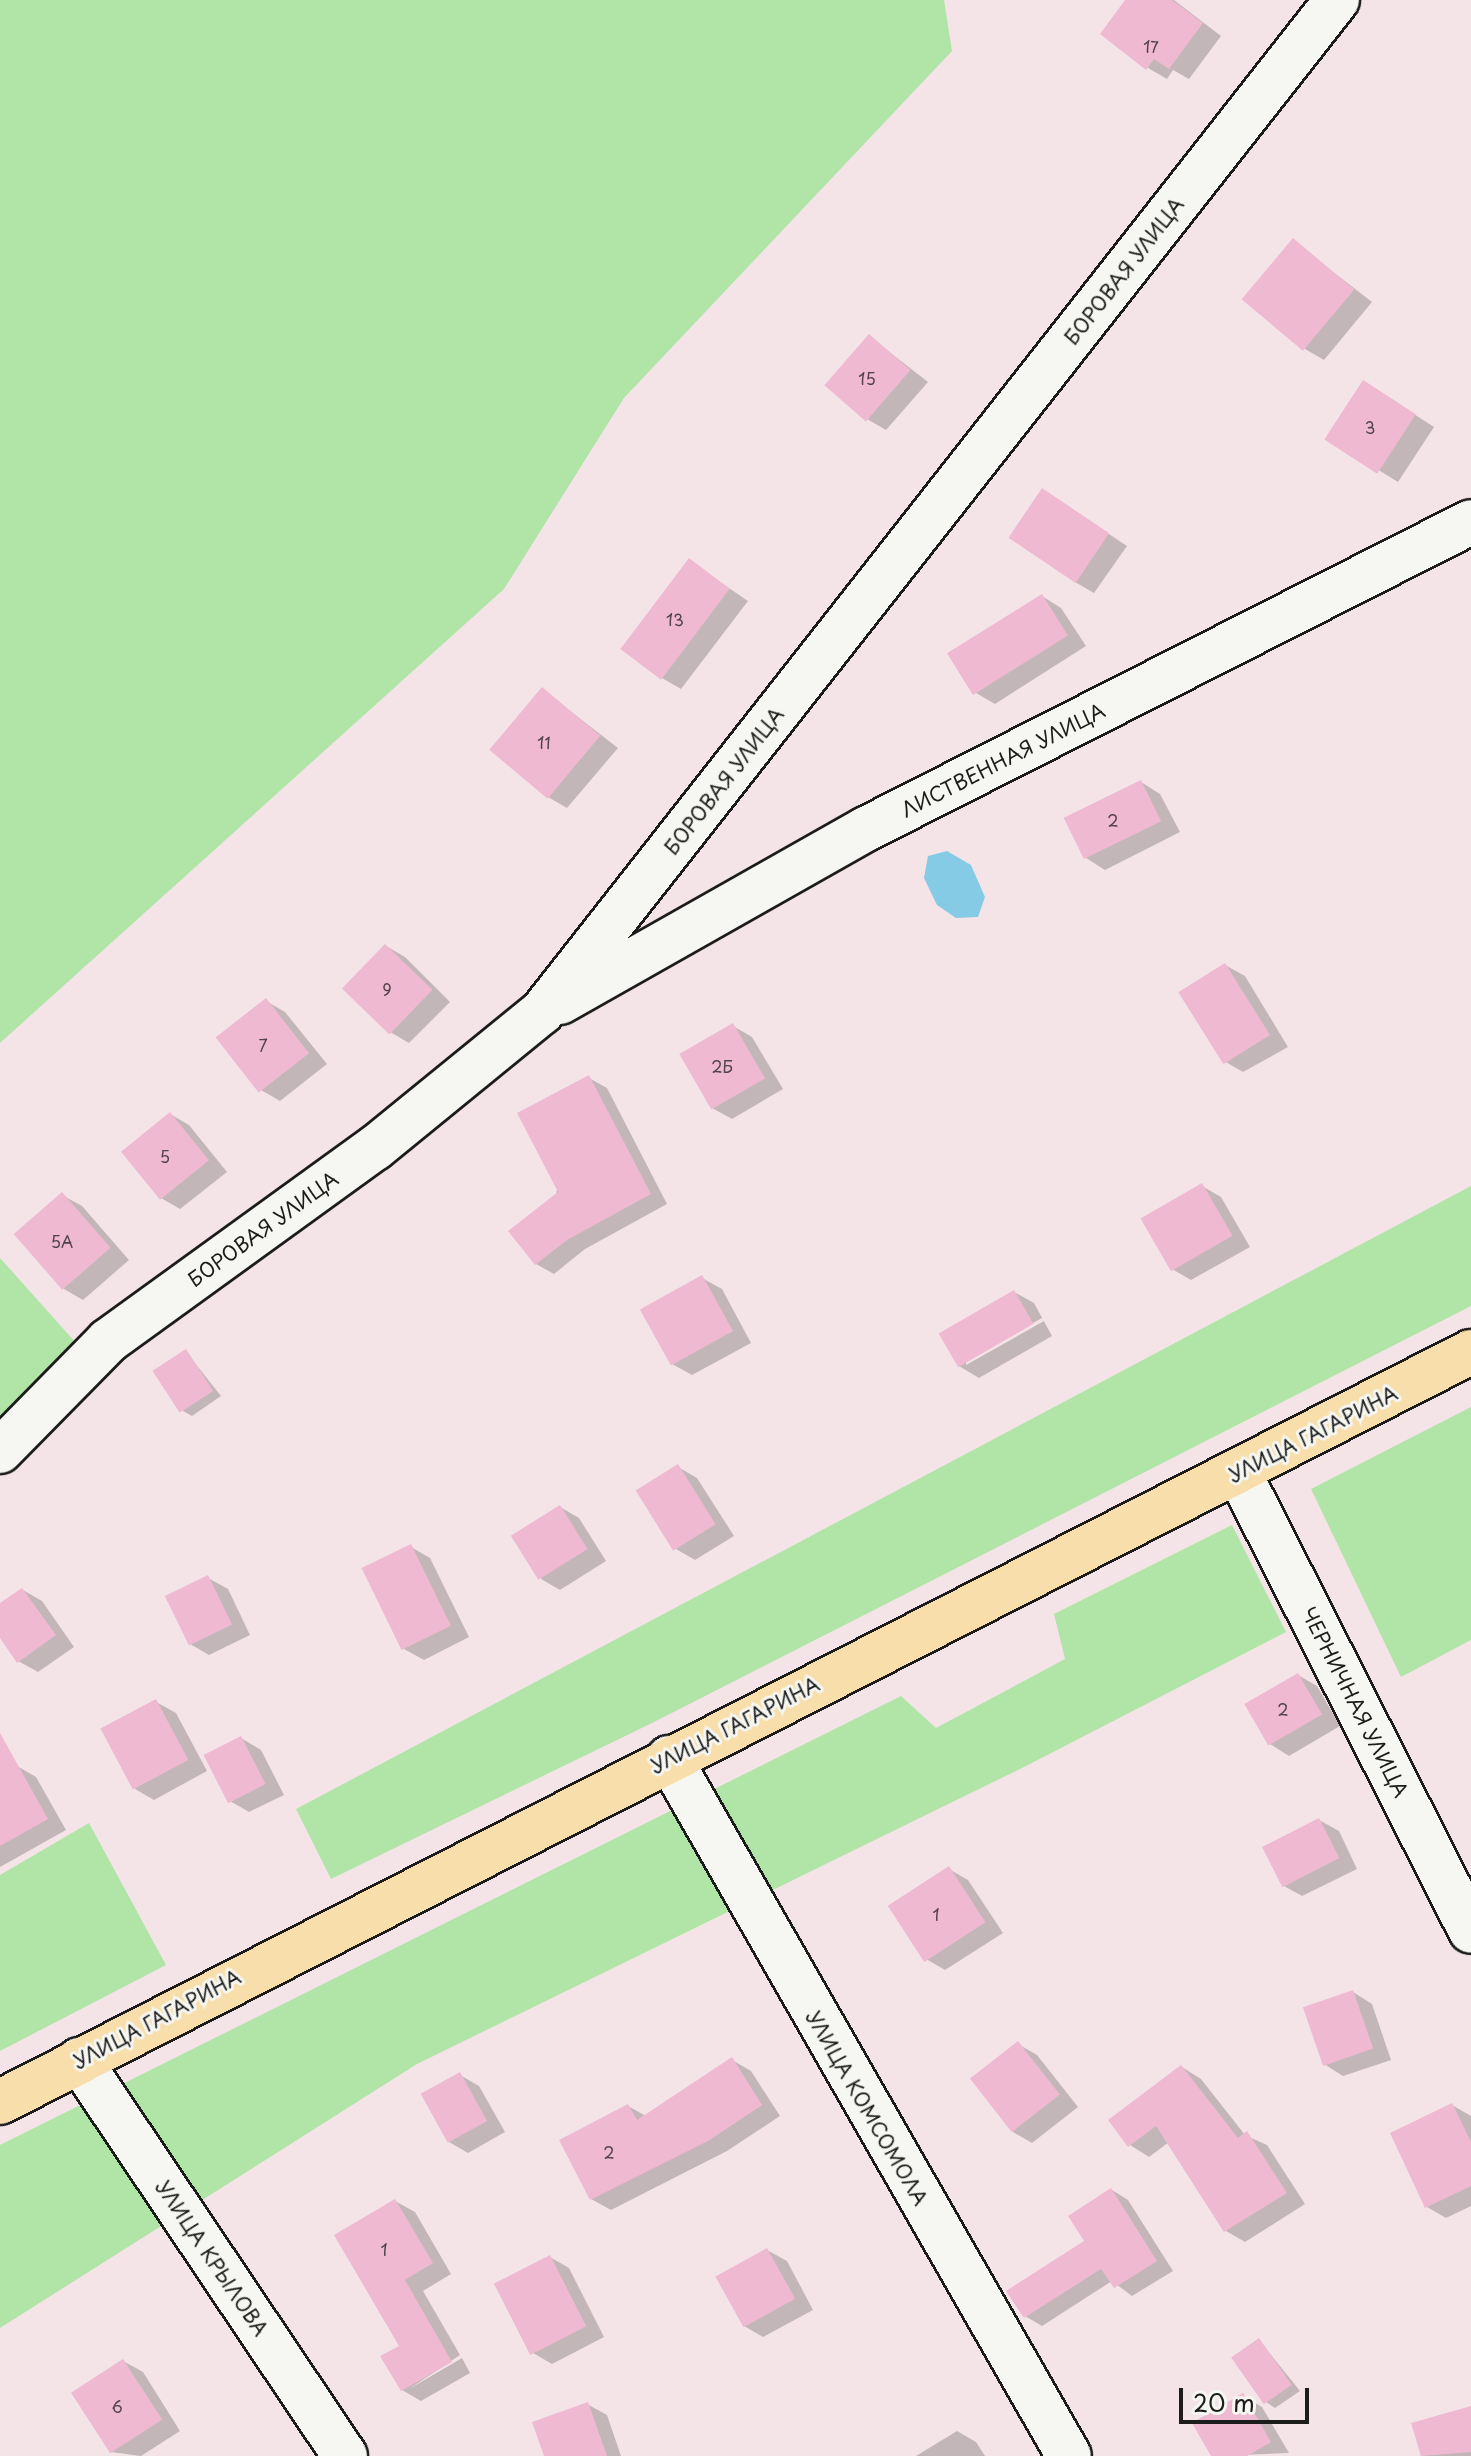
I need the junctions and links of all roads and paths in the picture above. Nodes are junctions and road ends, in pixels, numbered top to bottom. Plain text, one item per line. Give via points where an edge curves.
1 (1337, 0) edge
2 (1471, 522) edge
3 (542, 1012) junction
4 (1471, 1352) edge
5 (0, 1451) edge
6 (1239, 1473) junction
7 (669, 1758) junction
8 (1471, 1931) edge
9 (79, 2060) junction
10 (0, 2102) edge
11 (345, 2456) edge
12 (1069, 2456) edge

1 - 3 street, БОРОВАЯ УЛИЦА
2 - 3 street, ЛИСТВЕННАЯ УЛИЦА via 866,829
3 - 5 street, БОРОВАЯ УЛИЦА via 375,1148 108,1341
4 - 6 main road, УЛИЦА ГАГАРИНА
6 - 7 main road, УЛИЦА ГАГАРИНА
6 - 8 street, ЧЕРНИЧНАЯ УЛИЦА
7 - 9 main road, УЛИЦА ГАГАРИНА
7 - 12 street, УЛИЦА КОМСОМОЛА
9 - 10 main road, УЛИЦА ГАГАРИНА
9 - 11 street, УЛИЦА КРЫЛОВА

